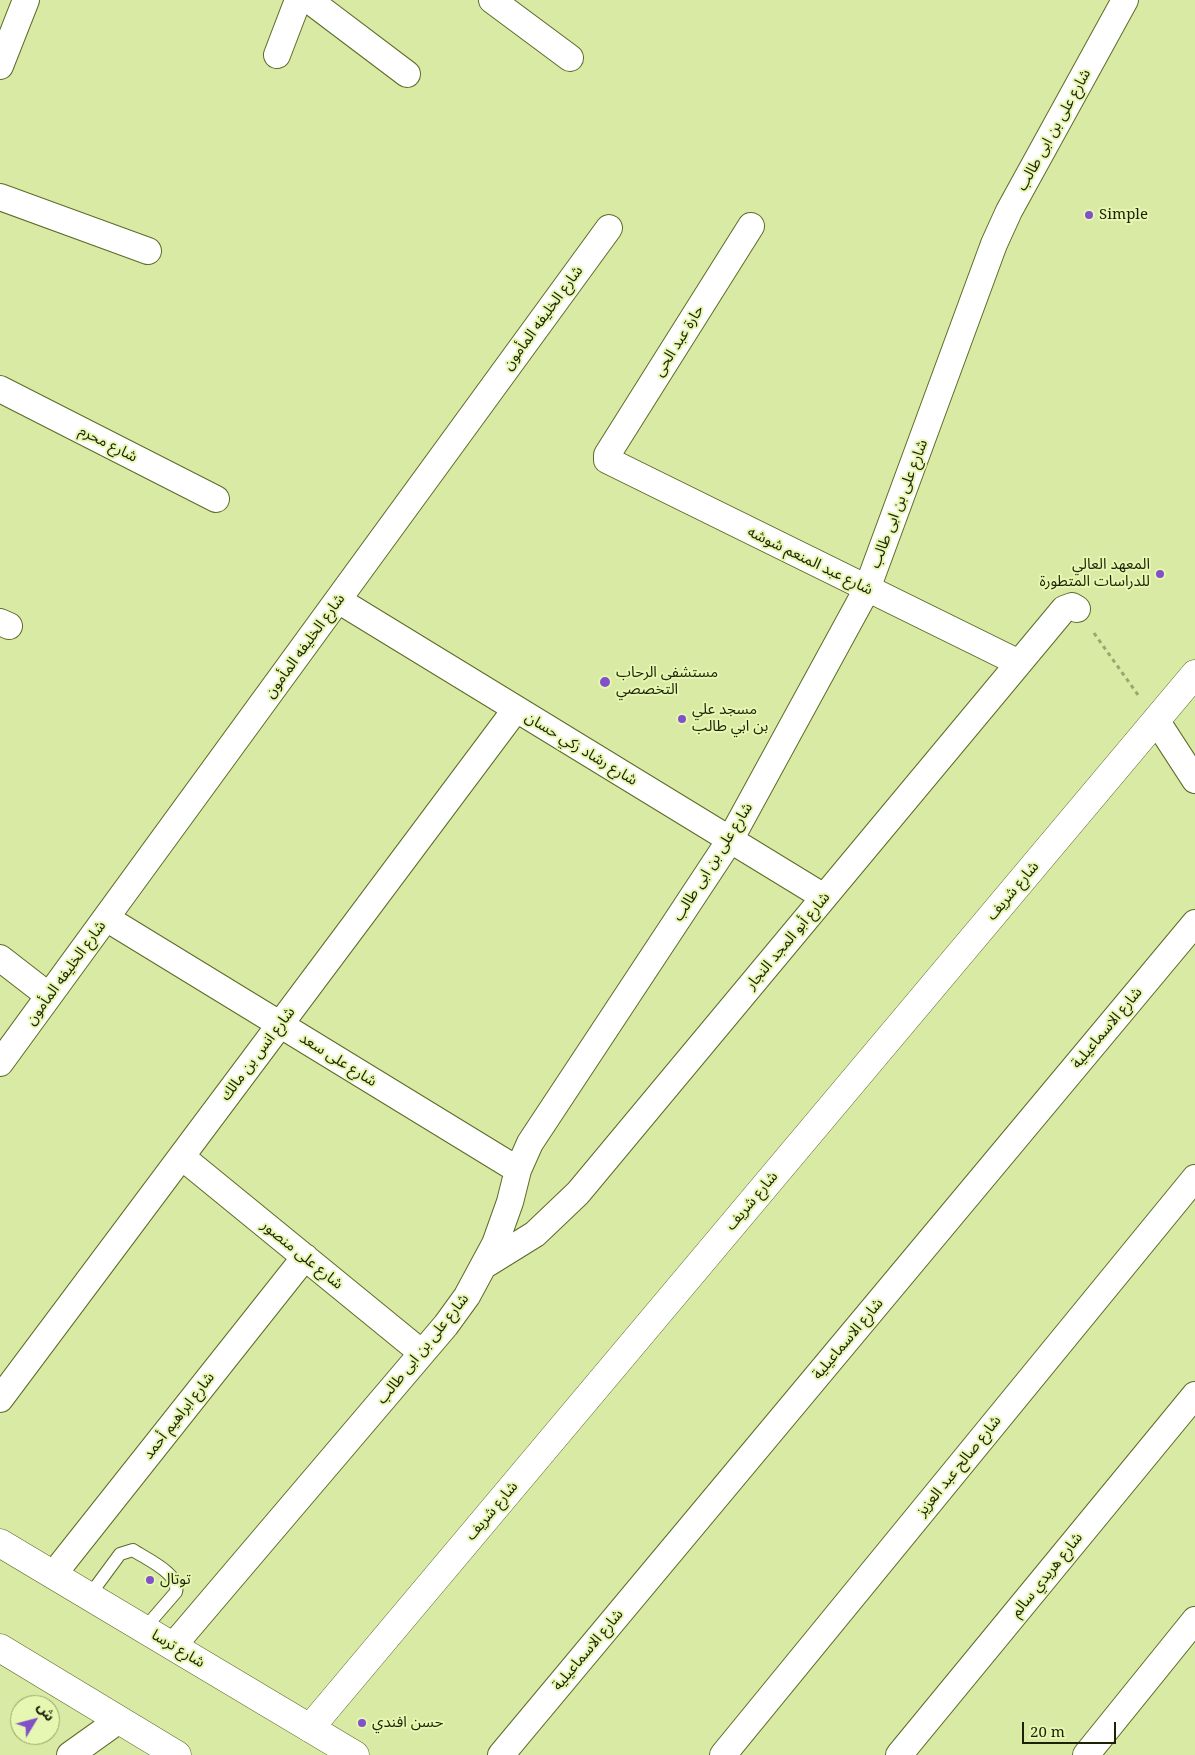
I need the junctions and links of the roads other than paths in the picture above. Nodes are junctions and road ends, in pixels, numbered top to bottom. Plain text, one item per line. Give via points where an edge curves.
1 (26, 0) edge
2 (298, 0) edge
3 (309, 0) edge
4 (492, 0) edge
5 (1125, 0) edge
6 (277, 55) dead end
7 (570, 58) dead end
8 (0, 66) edge
9 (407, 74) dead end
10 (0, 198) edge
11 (751, 226) dead end
12 (609, 228) dead end
13 (148, 251) dead end
14 (0, 389) edge
15 (607, 455) joint
16 (216, 498) dead end
17 (867, 589) junction
18 (338, 600) junction
19 (1077, 609) road end
20 (1019, 663) junction
21 (1195, 674) edge
22 (516, 709) junction
23 (1156, 720) junction
24 (1195, 780) edge
25 (730, 840) junction
26 (824, 897) junction
27 (106, 918) junction
28 (1195, 923) edge
29 (0, 958) edge
30 (49, 996) junction
31 (280, 1024) junction
32 (0, 1063) edge
33 (182, 1157) junction
34 (518, 1170) junction
35 (1195, 1178) edge
36 (305, 1257) junction
37 (485, 1265) junction
38 (422, 1352) junction
39 (1195, 1396) edge
40 (0, 1399) edge
41 (0, 1543) edge
42 (53, 1575) junction
43 (89, 1596) junction
44 (1195, 1620) edge
45 (144, 1629) junction
46 (173, 1646) junction
47 (0, 1648) edge
48 (119, 1720) junction
49 (310, 1728) junction
50 (70, 1755) edge
51 (177, 1755) edge
52 (355, 1755) edge
53 (500, 1755) edge
54 (723, 1755) edge
55 (899, 1755) edge
56 (1086, 1755) edge

1 - 8 street
2 - 6 street
3 - 9 street
4 - 7 street
5 - 17 street, شارع على بن ابى طالب via 994,244
10 - 13 street
11 - 15 street, حارة عبد الحى
12 - 18 street, شارع الخليفه المأمون
14 - 16 street, شارع محرم
15 - 17 street, شارع عبد المنعم شوشه via 610,463
17 - 20 street, شارع عبد المنعم شوشه
17 - 25 street, شارع على بن ابى طالب
18 - 22 street, شارع رشاد زكي حسان
18 - 27 street, شارع الخليفه المأمون
19 - 20 street, شارع أبو المجد النجار via 1072,606 1064,609
20 - 26 street, شارع أبو المجد النجار
21 - 23 street, شارع شريف
22 - 25 street, شارع رشاد زكي حسان
22 - 31 street, شارع انس بن مالك
23 - 24 street
23 - 49 street, شارع شريف
25 - 26 street, شارع رشاد زكي حسان
25 - 34 street, شارع على بن ابى طالب via 537,1130
26 - 37 street, شارع أبو المجد النجار via 578,1193 535,1234
27 - 30 street, شارع الخليفه المأمون
27 - 31 street, شارع على سعد
28 - 53 street, شارع الاسماعيلية
29 - 30 street
30 - 32 street, شارع الخليفه المأمون
31 - 33 street, شارع انس بن مالك
31 - 34 street, شارع على سعد
33 - 36 street, شارع على منصور
33 - 40 street, شارع انس بن مالك
34 - 37 street, شارع على بن ابى طالب via 503,1223
35 - 54 street, شارع صالح عبد العزيز
36 - 38 street, شارع على منصور
36 - 42 street, شارع ابراهيم أحمد
37 - 38 street, شارع على بن ابى طالب via 446,1325
38 - 46 street, شارع على بن ابى طالب
39 - 55 street, شارع هريدي سالم
41 - 42 street, شارع ترسا
42 - 43 street, شارع ترسا
43 - 45 street, شارع ترسا
43 - 45 lane via 120,1554 133,1550 174,1577 177,1584 176,1592
44 - 56 street
45 - 46 street, شارع ترسا
46 - 49 street, شارع ترسا
47 - 48 street
48 - 50 street
48 - 51 street
49 - 52 street, شارع ترسا

